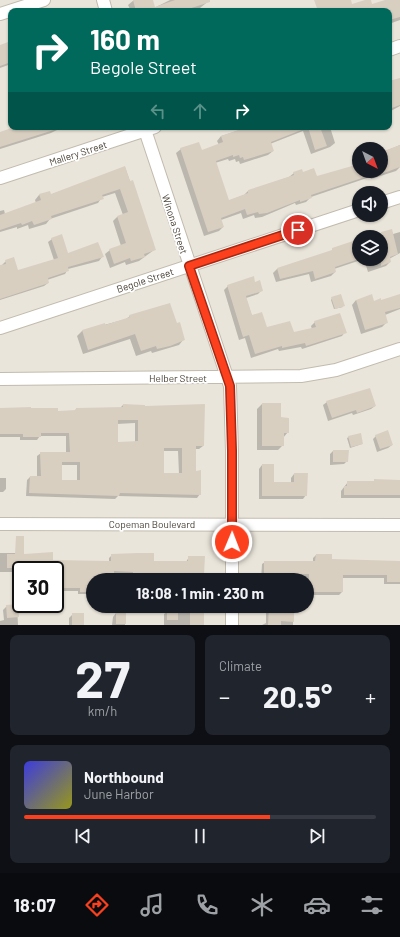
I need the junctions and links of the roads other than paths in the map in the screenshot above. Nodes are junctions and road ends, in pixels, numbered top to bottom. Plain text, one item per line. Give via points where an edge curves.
1 (44, 0) edge
2 (19, 8) edge
3 (142, 130) edge
4 (149, 130) edge
5 (0, 178) edge
6 (400, 197) edge
7 (388, 201) edge
8 (352, 212) edge
9 (189, 266) junction
10 (0, 328) edge
11 (400, 349) edge
12 (228, 378) junction
13 (0, 379) edge
14 (0, 524) edge
15 (232, 525) junction
16 (400, 525) edge
17 (232, 573) edge
18 (232, 613) edge
19 (232, 625) edge

1 - 2 street
3 - 5 street, Mallery Street
4 - 9 street, Winona Street
6 - 7 street
8 - 9 street, Begole Street
9 - 10 street, Begole Street
9 - 12 street, Winona Street
11 - 12 street, Helber Street via 313,375
12 - 13 street, Helber Street
12 - 15 street, Winona Street via 231,391
14 - 15 street, Copeman Boulevard
15 - 16 street, Copeman Boulevard
15 - 17 street, Winona Street
18 - 19 street

